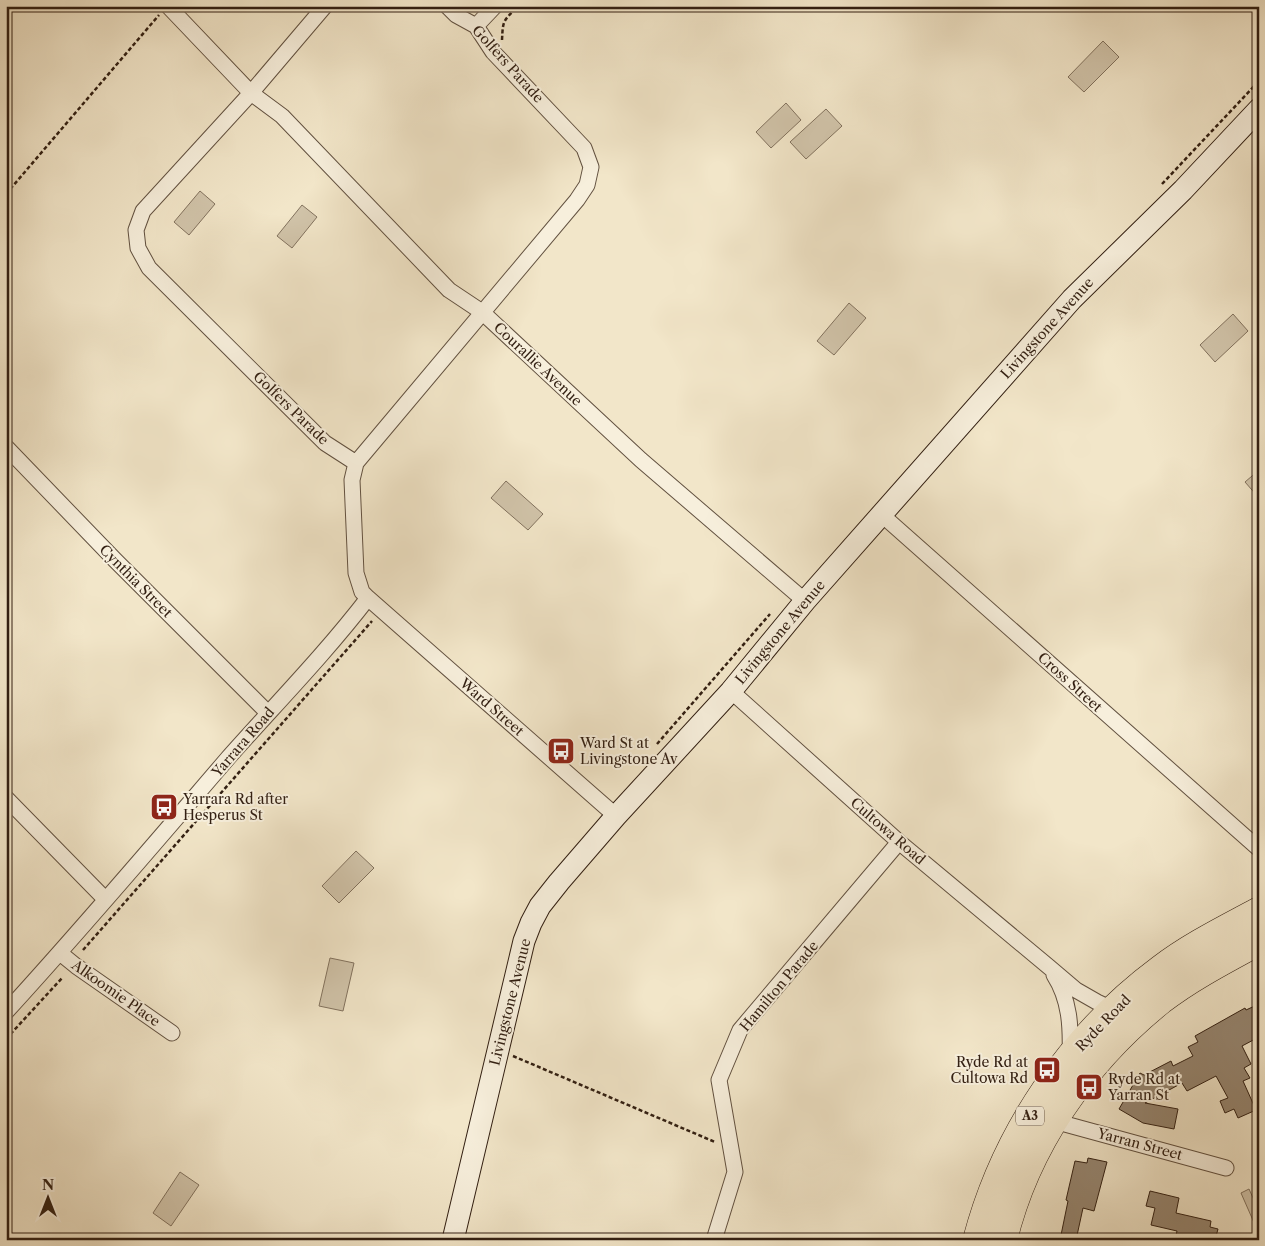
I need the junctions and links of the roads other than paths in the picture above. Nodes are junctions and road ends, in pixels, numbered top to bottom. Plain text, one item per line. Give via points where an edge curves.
1 (325, 6) edge
2 (447, 6) edge
3 (495, 6) edge
4 (164, 10) edge
5 (476, 26) junction
6 (251, 93) junction
7 (1259, 109) edge
8 (482, 312) junction
9 (6, 447) edge
10 (356, 463) junction
11 (882, 515) junction
12 (368, 598) junction
13 (805, 601) junction
14 (731, 691) junction
15 (268, 713) junction
16 (6, 798) edge
17 (616, 816) junction
18 (899, 842) junction
19 (1259, 849) edge
20 (105, 899) junction
21 (1259, 911) edge
22 (1259, 941) edge
23 (60, 953) junction
24 (1049, 967) junction
25 (1114, 1010) junction
26 (6, 1012) edge
27 (172, 1032) dead end
28 (1070, 1057) junction
29 (1054, 1121) junction
30 (1226, 1168) dead end
31 (453, 1240) edge
32 (714, 1240) edge
33 (977, 1240) edge
34 (1003, 1240) edge

1 - 6 street, Golfers Parade
2 - 5 street, Golfers Parade
3 - 5 street
4 - 6 street, Courallie Avenue
5 - 8 street, Golfers Parade via 493,52 584,148 591,167 587,185 577,200
6 - 8 street, Courallie Avenue via 282,116 449,290
6 - 10 street, Golfers Parade via 143,211 136,230 138,248 149,268 325,443
7 - 11 street, Livingstone Avenue via 1183,190 1072,299
8 - 10 street, Golfers Parade
8 - 13 street, Courallie Avenue via 641,460
9 - 15 street, Cynthia Street
10 - 12 street via 352,480 356,574 362,592
11 - 13 street, Livingstone Avenue
11 - 19 street, Cross Street
12 - 15 street, Yarrara Road
12 - 17 street, Ward Street
13 - 14 street, Livingstone Avenue
14 - 17 street, Livingstone Avenue
14 - 18 street, Cultowa Road
15 - 20 street, Yarrara Road
16 - 20 street
17 - 31 street, Livingstone Avenue via 540,906 524,941
18 - 24 street, Cultowa Road
18 - 32 street, Hamilton Parade via 740,1030 719,1080 735,1172
20 - 23 street, Yarrara Road
21 - 25 highway, Ryde Road / A3 via 1161,969
22 - 29 highway, Ryde Road / A3 via 1182,985 1140,1018 1089,1070
23 - 26 street, Yarrara Road
23 - 27 street, Alkoomie Place
24 - 25 street, Cultowa Road via 1076,990
24 - 28 street, Cultowa Road via 1060,985 1071,1025
25 - 28 highway, Ryde Road / A3
28 - 33 highway, Ryde Road / A3 via 1018,1135 1000,1171
29 - 30 street, Yarran Street
29 - 34 highway, Ryde Road / A3 via 1026,1171

